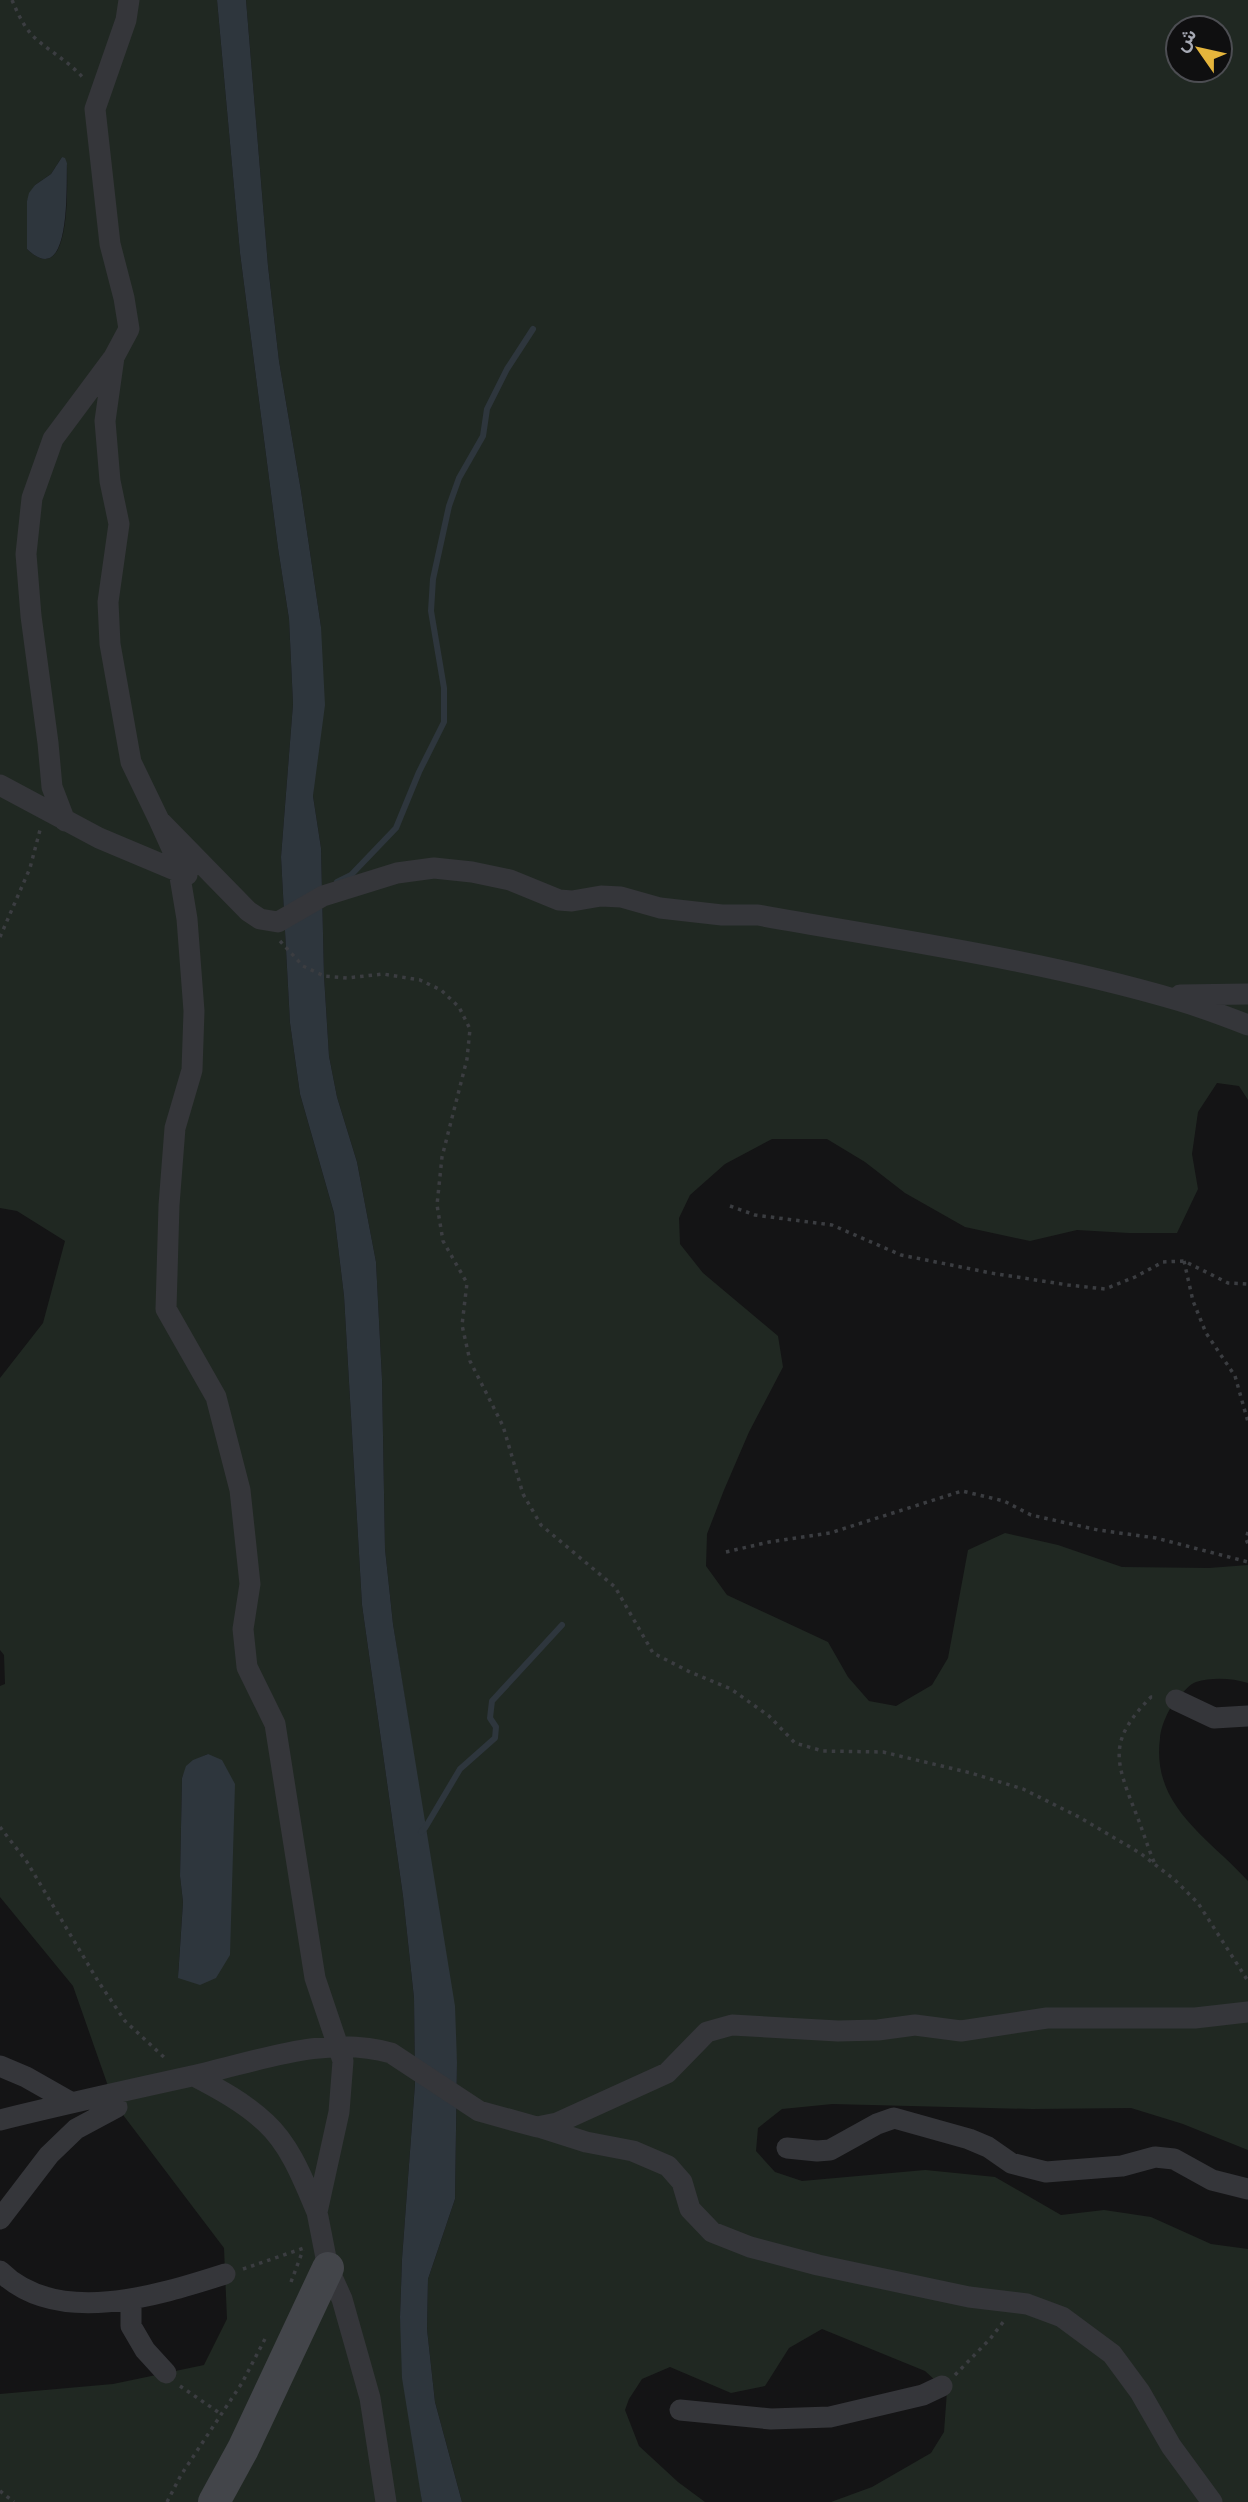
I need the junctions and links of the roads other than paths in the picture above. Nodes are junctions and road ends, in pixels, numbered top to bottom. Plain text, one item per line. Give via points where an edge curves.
1 (129, 0) edge
2 (114, 357) junction
3 (0, 785) edge
4 (159, 820) junction
5 (65, 821) junction
6 (179, 871) junction
7 (233, 897) junction
8 (1157, 994) junction
9 (1248, 994) edge
10 (1248, 1025) edge
11 (1176, 1700) road end
12 (1248, 1716) edge
13 (1248, 2012) edge
14 (338, 2048) junction
15 (0, 2066) edge
16 (194, 2076) junction
17 (70, 2102) junction
18 (117, 2107) dead end
19 (0, 2120) edge
20 (537, 2127) junction
21 (787, 2148) dead end
22 (1248, 2189) edge
23 (317, 2212) junction
24 (0, 2219) edge
25 (328, 2268) junction
26 (0, 2272) edge
27 (225, 2274) road end
28 (131, 2300) junction
29 (166, 2373) road end
30 (942, 2386) road end
31 (680, 2410) dead end
32 (214, 2502) edge
33 (386, 2502) edge
34 (1212, 2502) edge

1 - 2 street via 95,109 110,244 129,329
2 - 4 street via 105,421 119,524 108,602 110,644 131,762
2 - 5 street via 53,439 32,498 26,554 51,788
3 - 5 street
4 - 6 street
4 - 7 street
5 - 6 street
6 - 7 street
6 - 14 street via 194,1011 192,1070 175,1128 166,1309 216,1398 240,1490 250,1584 243,1629 247,1667 275,1724 315,1978
7 - 8 street via 260,919 278,922 323,896 397,873 434,868 510,880 559,900 621,897 660,908 758,915 1030,965
8 - 9 street
8 - 10 street
11 - 12 street via 1214,1718
13 - 20 street via 1195,2018 1047,2018 961,2031 915,2025 838,2031 732,2025 707,2032 667,2073 567,2119
14 - 16 street via 287,2053
14 - 20 street via 391,2053 480,2111
14 - 23 street via 343,2061 339,2112
15 - 17 street
16 - 17 street
16 - 23 street via 233,2097 267,2124 286,2149
17 - 19 street
18 - 24 street via 76,2129 49,2155
20 - 34 street via 633,2151 668,2166 682,2182 690,2209 712,2232 750,2247 817,2266 1027,2304 1062,2317 1112,2354
21 - 22 street via 830,2150 894,2118 969,2139 1011,2163 1046,2172 1122,2166 1155,2157 1174,2159 1212,2180
23 - 25 street
25 - 32 main road
25 - 33 street via 342,2299 370,2398
26 - 28 street via 10,2281 60,2302
27 - 28 street
28 - 29 street via 131,2326
30 - 31 street via 923,2395 830,2417 771,2418

